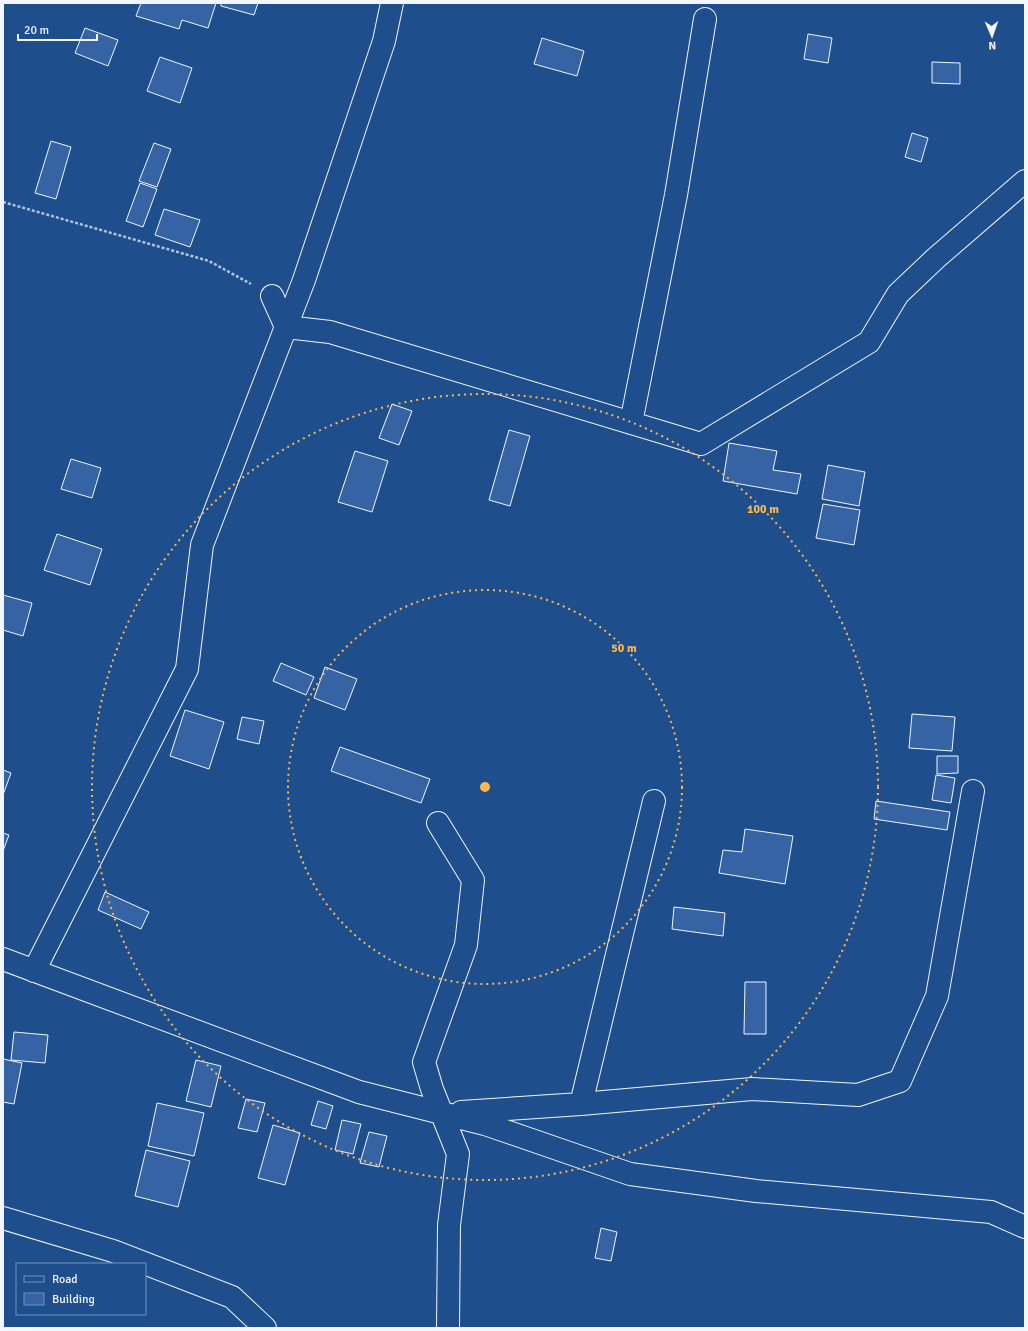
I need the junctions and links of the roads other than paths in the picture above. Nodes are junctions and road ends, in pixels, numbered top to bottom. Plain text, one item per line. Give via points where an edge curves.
1 (392, 3) edge
2 (705, 19) dead end
3 (1025, 181) edge
4 (272, 296) road end
5 (286, 327) junction
6 (631, 423) junction
7 (973, 791) dead end
8 (654, 801) dead end
9 (438, 823) dead end
10 (3, 959) edge
11 (34, 971) junction
12 (581, 1104) junction
13 (442, 1114) junction
14 (3, 1218) edge
15 (1025, 1227) edge
16 (143, 1263) edge
17 (146, 1264) edge
18 (265, 1328) edge
19 (448, 1328) edge

1 - 5 street via 384,41
2 - 6 street via 676,195
3 - 6 street via 898,294 869,342 701,444
4 - 5 street
5 - 6 street via 330,332
5 - 11 street via 202,545 187,669
7 - 12 street via 937,996 900,1080 858,1095 752,1089
8 - 12 street
9 - 13 street via 473,880 466,945 424,1062
10 - 11 street
11 - 13 street via 359,1092
12 - 13 street
13 - 15 street via 485,1124 630,1174 756,1191 991,1212
13 - 19 street via 458,1154 449,1225
14 - 16 street via 113,1251
17 - 18 street via 232,1298

